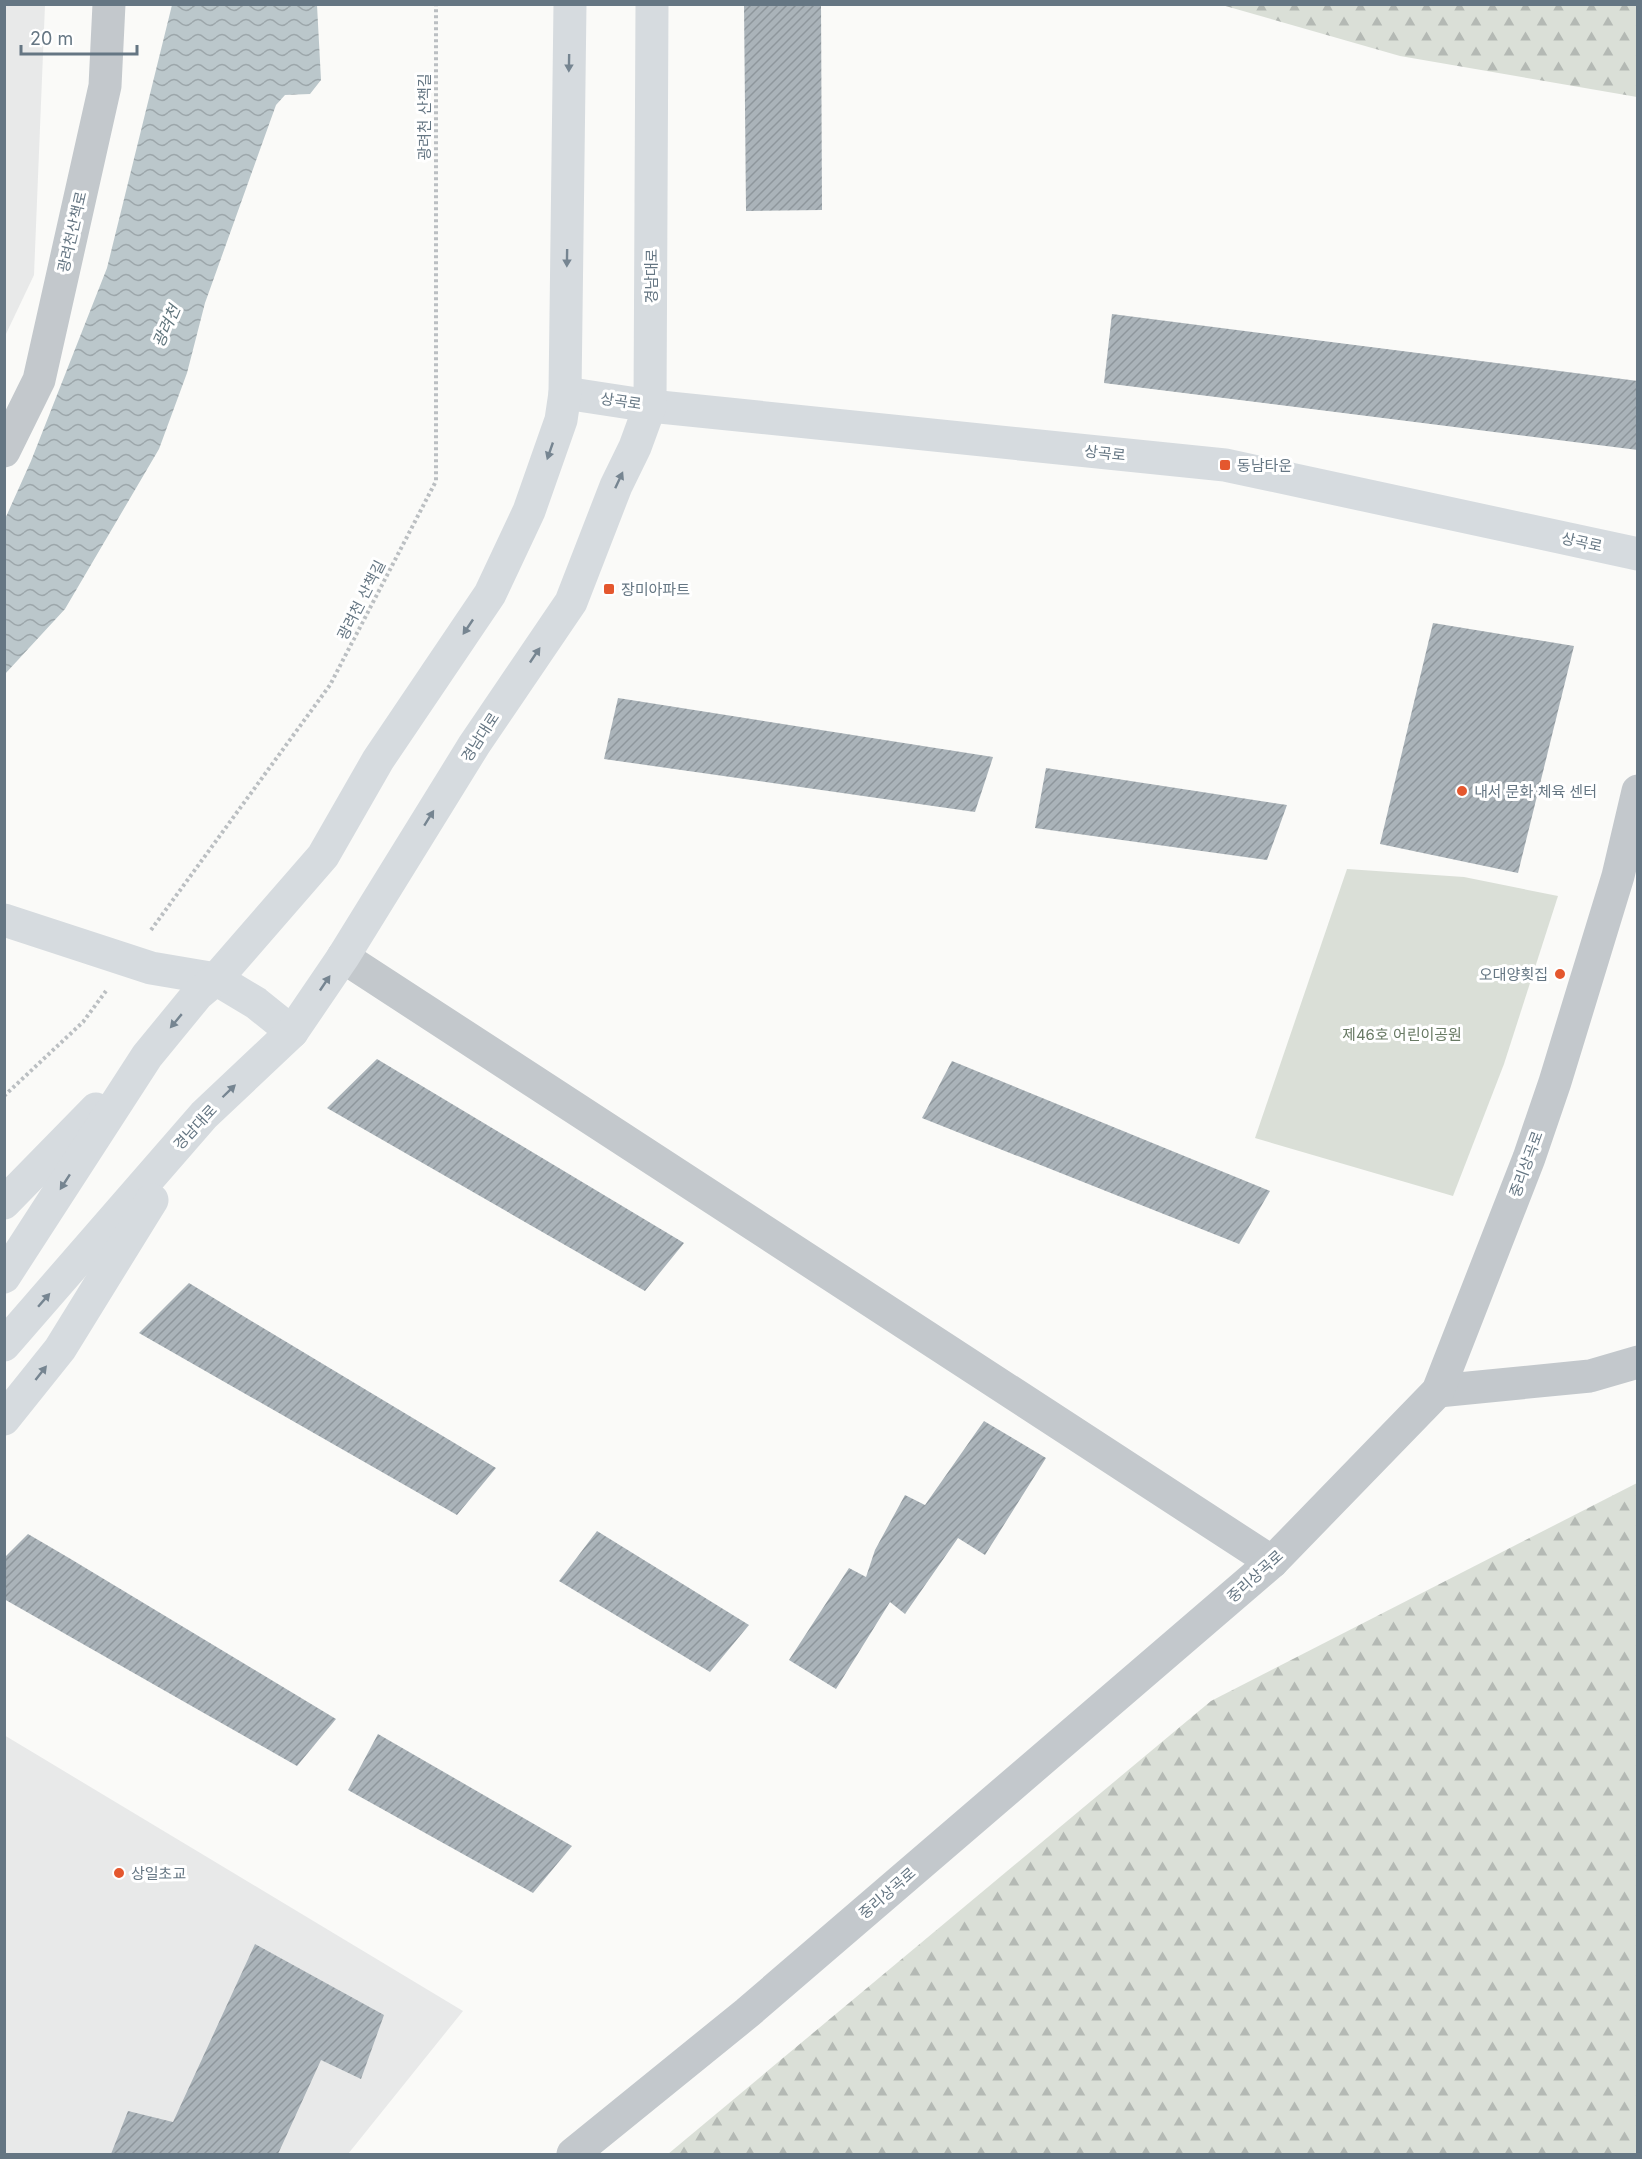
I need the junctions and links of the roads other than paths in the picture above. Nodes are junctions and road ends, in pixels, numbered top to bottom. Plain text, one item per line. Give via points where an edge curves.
1 (109, 4) edge
2 (570, 4) edge
3 (652, 4) edge
4 (565, 393) junction
5 (650, 406) junction
6 (4, 451) edge
7 (1638, 554) edge
8 (1638, 791) edge
9 (4, 920) edge
10 (343, 957) junction
11 (216, 979) junction
12 (292, 1032) junction
13 (147, 1056) junction
14 (204, 1115) junction
15 (4, 1203) edge
16 (4, 1276) edge
17 (5, 1345) edge
18 (1638, 1362) edge
19 (1438, 1391) junction
20 (4, 1419) edge
21 (1272, 1562) junction
22 (573, 2154) edge

1 - 6 street, 광려천산책로 via 105,86 39,380
2 -> 4 main road
3 - 5 main road, 경남대로
4 - 5 main road, 상곡로
4 -> 11 main road via 561,420 529,512 490,594 378,760 323,856
5 - 7 main road, 상곡로 via 1224,465
10 -> 5 main road, 경남대로 via 474,745 571,602
8 - 19 street, 중리상곡로 via 1618,876 1555,1082
9 - 11 main road via 151,968
12 -> 10 main road, 경남대로
10 - 21 street
11 - 12 main road via 256,1003
11 -> 13 main road via 197,995
14 -> 12 main road, 경남대로
13 - 15 main road
13 -> 16 main road
17 -> 14 main road, 경남대로
20 -> 14 main road via 60,1349
18 - 19 street via 1590,1376
19 - 21 street, 중리상곡로
21 - 22 street, 중리상곡로 via 747,2013

